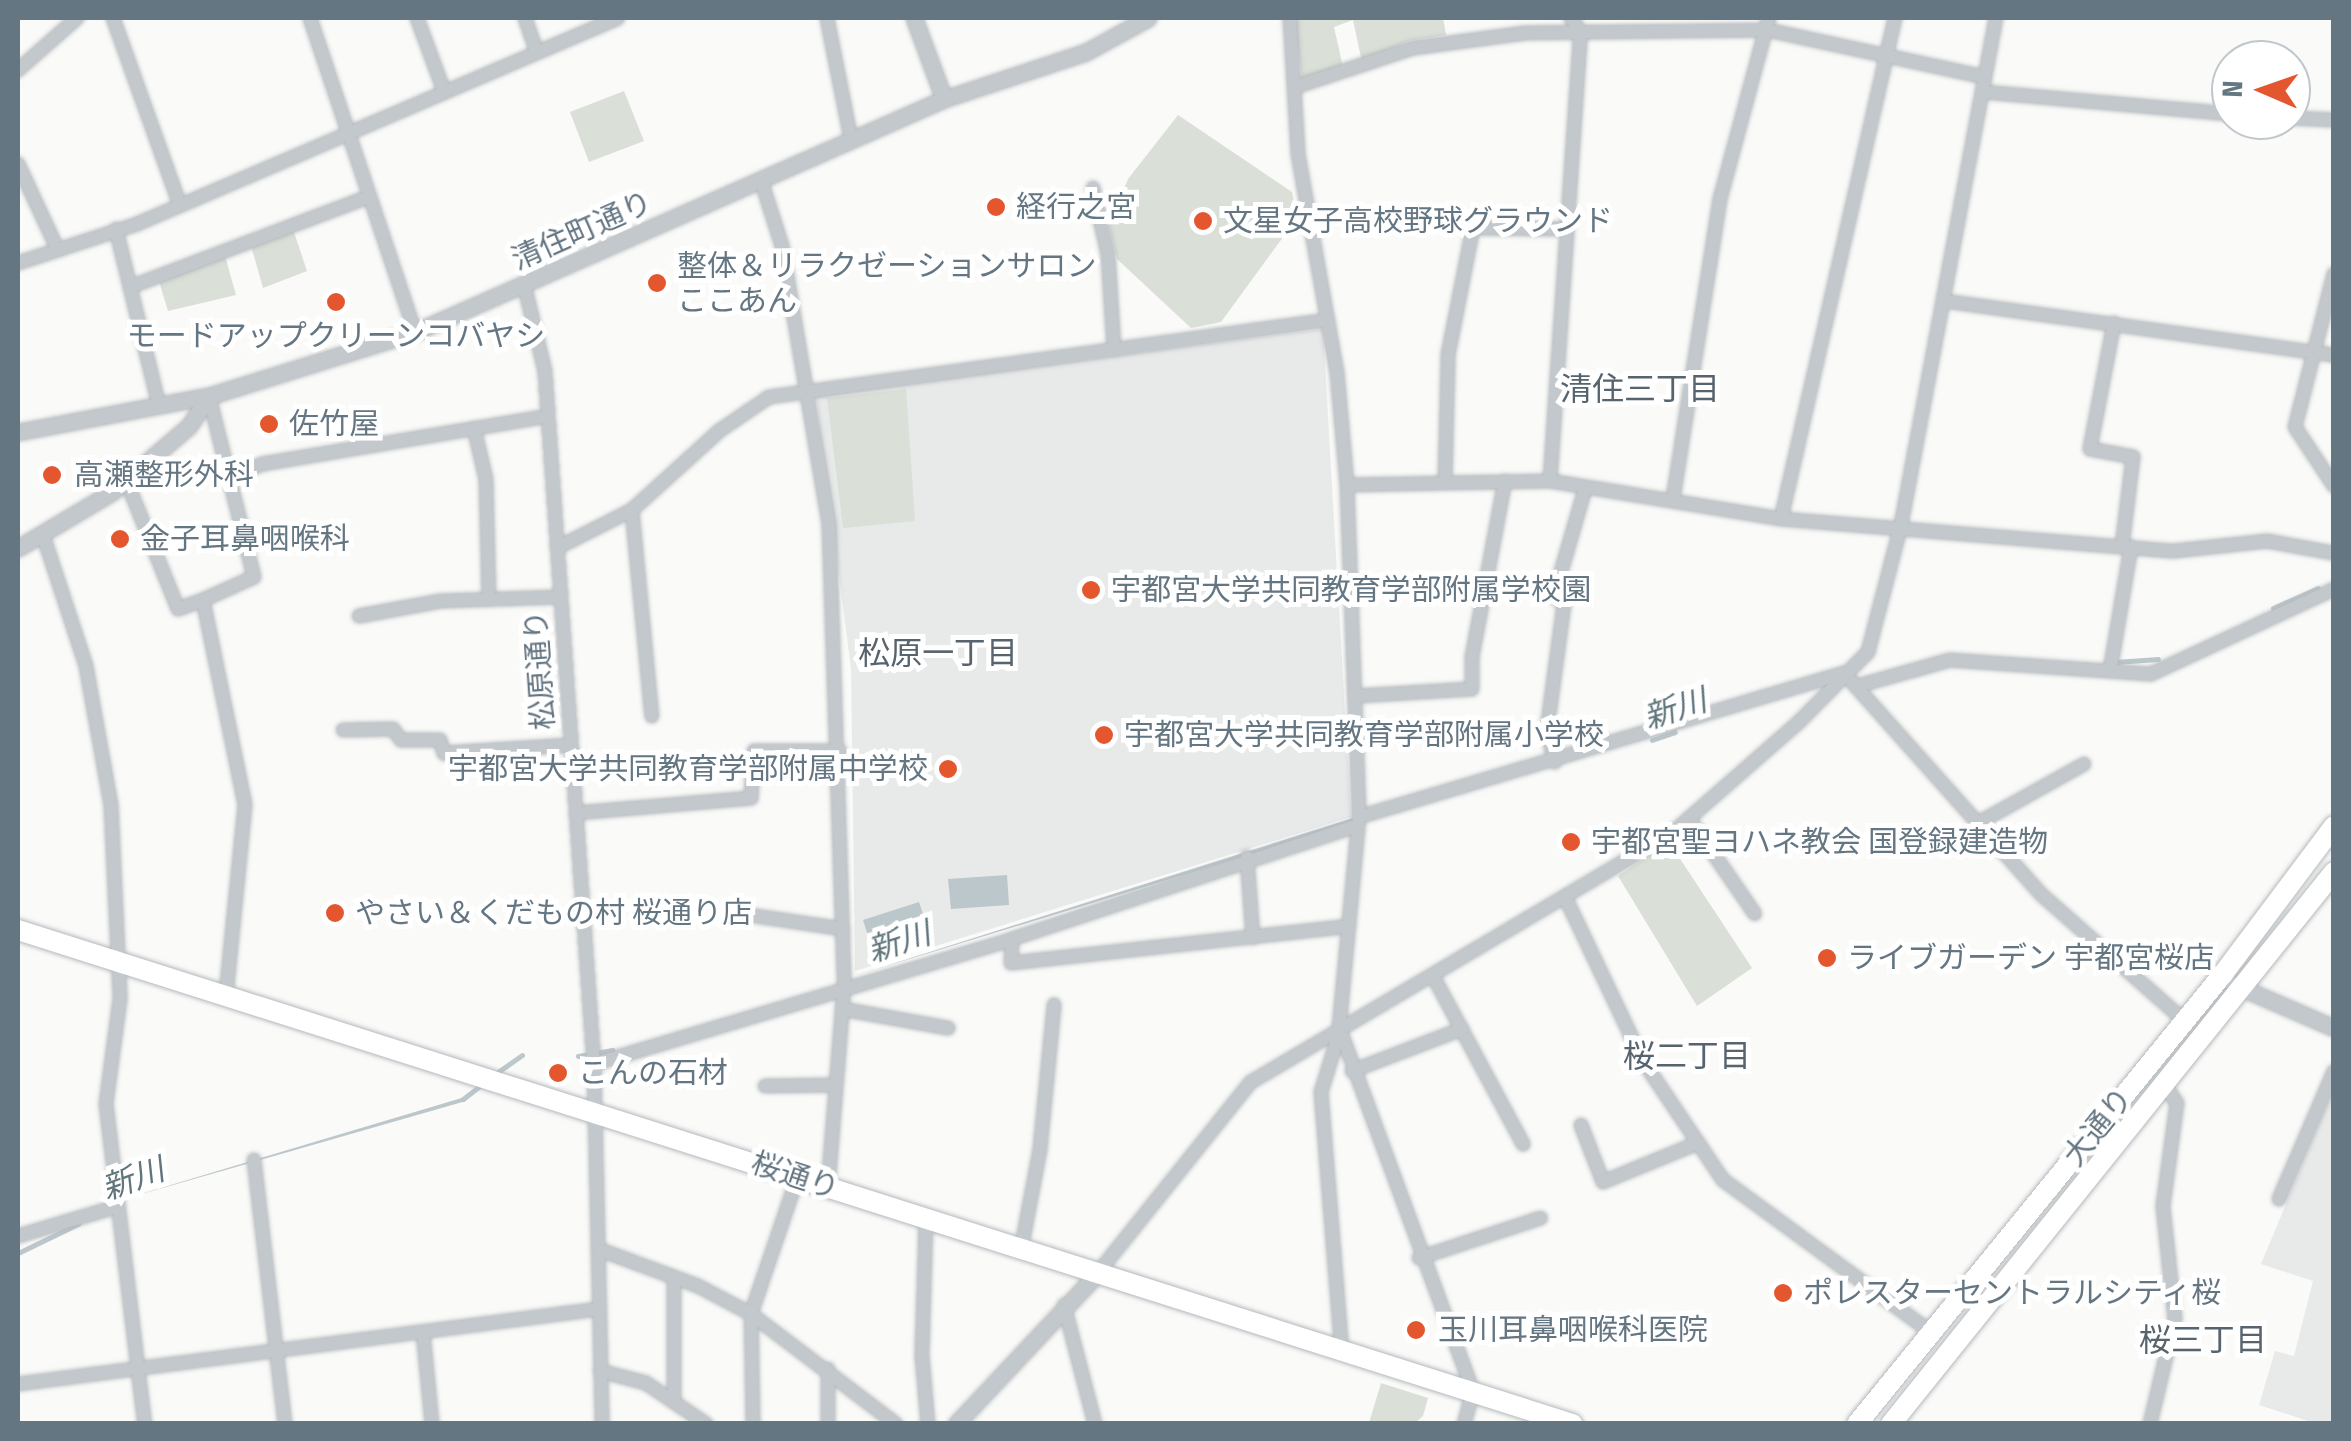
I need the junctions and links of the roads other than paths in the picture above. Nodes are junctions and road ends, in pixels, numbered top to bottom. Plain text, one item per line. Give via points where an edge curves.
1 (77, 18) edge
2 (113, 18) edge
3 (310, 18) edge
4 (417, 18) edge
5 (525, 18) edge
6 (618, 18) edge
7 (827, 18) edge
8 (914, 18) edge
9 (1148, 18) edge
10 (1290, 18) edge
11 (1571, 18) edge
12 (1895, 18) edge
13 (1996, 18) edge
14 (1730, 24) edge
15 (1768, 24) edge
16 (1581, 32) junction
17 (537, 52) junction
18 (1884, 58) junction
19 (18, 70) edge
20 (1985, 76) junction
21 (1295, 87) junction
22 (444, 91) junction
23 (1984, 92) junction
24 (944, 98) junction
25 (2211, 112) edge
26 (347, 132) junction
27 (851, 140) junction
28 (18, 164) edge
29 (761, 180) junction
30 (1093, 188) dead end
31 (366, 198) junction
32 (180, 205) junction
33 (116, 229) junction
34 (1567, 229) junction
35 (58, 250) junction
36 (18, 263) edge
37 (2334, 274) edge
38 (130, 287) junction
39 (525, 288) junction
40 (1944, 301) junction
41 (1328, 320) junction
42 (2114, 323) junction
43 (414, 332) junction
44 (2313, 349) junction
45 (1114, 350) junction
46 (2334, 354) edge
47 (806, 388) junction
48 (209, 396) junction
49 (159, 405) junction
50 (548, 416) junction
51 (474, 428) junction
52 (18, 432) edge
53 (229, 478) junction
54 (126, 480) junction
55 (1505, 481) junction
56 (1550, 481) junction
57 (1445, 482) junction
58 (1347, 485) junction
59 (2334, 486) edge
60 (1585, 490) junction
61 (1673, 499) junction
62 (632, 510) junction
63 (1782, 519) junction
64 (1900, 525) junction
65 (43, 536) junction
66 (2126, 546) junction
67 (18, 548) edge
68 (557, 548) junction
69 (2334, 553) edge
70 (2334, 589) edge
71 (560, 597) junction
72 (203, 600) junction
73 (489, 600) junction
74 (359, 616) dead end
75 (2110, 670) junction
76 (1844, 672) junction
77 (1862, 685) junction
78 (1356, 696) junction
79 (652, 716) dead end
80 (343, 730) dead end
81 (571, 745) junction
82 (840, 751) junction
83 (1555, 762) junction
84 (2084, 764) dead end
85 (576, 813) junction
86 (1690, 818) junction
87 (1358, 822) junction
88 (1980, 822) junction
89 (2334, 826) edge
90 (1247, 857) junction
91 (2334, 872) edge
92 (1568, 901) junction
93 (1755, 914) dead end
94 (750, 916) dead end
95 (1350, 926) junction
96 (843, 929) junction
97 (18, 930) edge
98 (1253, 938) junction
99 (1012, 939) junction
100 (117, 961) junction
101 (2222, 974) junction
102 (1433, 976) junction
103 (844, 988) junction
104 (2242, 992) junction
105 (226, 995) junction
106 (1054, 1006) dead end
107 (842, 1008) junction
108 (2185, 1021) junction
109 (1338, 1027) junction
110 (948, 1028) dead end
111 (2334, 1028) edge
112 (1462, 1029) junction
113 (594, 1064) junction
114 (1352, 1071) junction
115 (2334, 1071) edge
116 (836, 1085) junction
117 (765, 1086) dead end
118 (2166, 1087) junction
119 (595, 1111) junction
120 (1581, 1125) dead end
121 (1698, 1143) junction
122 (1523, 1144) dead end
123 (254, 1160) dead end
124 (798, 1176) junction
125 (828, 1186) junction
126 (2278, 1200) dead end
127 (115, 1207) junction
128 (926, 1218) junction
129 (1541, 1218) dead end
130 (18, 1236) edge
131 (598, 1250) junction
132 (1021, 1250) junction
133 (1419, 1258) junction
134 (1097, 1274) junction
135 (674, 1278) junction
136 (1064, 1305) junction
137 (599, 1309) junction
138 (751, 1314) junction
139 (423, 1332) junction
140 (1931, 1332) junction
141 (277, 1349) junction
142 (1342, 1351) junction
143 (138, 1368) junction
144 (828, 1369) junction
145 (600, 1371) junction
146 (18, 1384) edge
147 (1473, 1392) junction
148 (674, 1399) junction
149 (145, 1424) edge
150 (286, 1424) edge
151 (432, 1424) edge
152 (602, 1424) edge
153 (706, 1424) edge
154 (752, 1424) edge
155 (828, 1424) edge
156 (896, 1424) edge
157 (928, 1424) edge
158 (956, 1424) edge
159 (1095, 1424) edge
160 (1464, 1424) edge
161 (1572, 1424) edge
162 (1857, 1424) edge
163 (1891, 1424) edge
164 (2150, 1424) edge

1 - 19 street
2 - 32 street
3 - 26 street
4 - 22 street
5 - 17 street
6 - 17 street
7 - 27 street
8 - 24 street
9 - 24 street, 清住町通り via 1070,59
10 - 21 street
11 - 16 street
12 - 18 street
13 - 20 street
14 - 15 street
14 - 16 street
15 - 18 street
15 - 61 street via 1720,198
16 - 21 street via 1466,37
16 - 34 street
17 - 22 street
18 - 20 street
18 - 63 street
20 - 23 street
21 - 41 street via 1302,184
22 - 26 street
23 - 25 street
23 - 40 street
24 - 27 street, 清住町通り
26 - 31 street
26 - 32 street
27 - 29 street, 清住町通り
28 - 35 street
29 - 39 street, 清住町通り
29 - 47 street via 782,246
30 - 45 street via 1108,254
31 - 38 street
31 - 43 street
32 - 33 street
33 - 35 street
33 - 38 street
34 - 56 street
34 - 57 street via 1473,228 1448,355
35 - 36 street
37 - 44 street
38 - 49 street
39 - 43 street, 清住町通り
39 - 50 street, 松原通り via 541,332
40 - 42 street
40 - 64 street
41 - 45 street
41 - 58 street
42 - 44 street
42 - 66 street via 2090,449 2134,457
43 - 48 street, 清住町通り
44 - 46 street
44 - 59 street via 2294,428
45 - 47 street
47 - 62 street via 769,397 719,431
47 - 82 street via 829,524
48 - 49 street, 清住町通り
48 - 53 street
48 - 54 street via 189,426
49 - 52 street, 清住町通り
50 - 51 street
50 - 68 street, 松原通り
51 - 53 street via 262,464
51 - 73 street via 486,479
53 - 72 street via 254,578
54 - 65 street
54 - 72 street via 178,609
55 - 56 street
55 - 57 street
55 - 78 street via 1472,657 1472,689
56 - 60 street
57 - 58 street
58 - 78 street
60 - 61 street
60 - 83 street via 1554,596 1564,604 1547,730
61 - 63 street
62 - 68 street
62 - 79 street
63 - 64 street
64 - 66 street
64 - 76 street via 1868,652
65 - 67 street
65 - 100 street via 86,666 111,805
66 - 69 street via 2174,551 2267,541
66 - 75 street
68 - 71 street, 松原通り
70 - 75 street via 2151,674
71 - 73 street
71 - 81 street, 松原通り
72 - 105 street via 245,804
73 - 74 street
75 - 77 street via 1950,660
76 - 77 street
76 - 83 street
76 - 86 street via 1798,723
77 - 88 street
78 - 87 street
80 - 81 street via 393,729 401,740 440,740 444,753
81 - 85 street, 松原通り
82 - 85 street via 754,751 751,798
82 - 96 street
83 - 87 street
84 - 88 street
85 - 113 street, 松原通り
86 - 92 street
86 - 93 street
87 - 90 street
87 - 95 street
88 - 108 street via 2044,896
89 - 101 highway, 大通り
90 - 98 street
90 - 99 street via 1174,889
91 - 104 highway, 大通り
92 - 102 street
92 - 121 street via 1643,1060
94 - 96 street
95 - 98 street
95 - 109 street
96 - 103 street
97 - 100 highway, 桜通り
98 - 99 street via 1011,963
99 - 103 street
100 - 105 highway, 桜通り
100 - 127 street via 117,1040 106,1104
101 - 104 street
101 - 108 highway, 大通り
102 - 109 street
102 - 112 street
103 - 107 street
103 - 113 street
104 - 111 street
104 - 118 highway, 大通り
105 - 119 highway, 桜通り
106 - 132 street via 1040,1149
107 - 110 street
107 - 116 street
108 - 140 highway, 大通り
109 - 114 street
109 - 134 street via 1252,1082
109 - 142 street via 1321,1092
112 - 114 street
112 - 122 street
113 - 119 street, 松原通り
114 - 133 street
115 - 126 street
116 - 117 street
116 - 125 street
118 - 163 highway, 大通り
118 - 164 street via 2177,1103 2163,1206 2175,1319
119 - 124 highway, 桜通り
119 - 131 street, 松原通り
120 - 121 street via 1604,1182
121 - 140 street via 1743,1197
123 - 141 street
124 - 125 highway, 桜通り
124 - 138 street
125 - 128 highway, 桜通り
127 - 130 street
127 - 143 street
128 - 132 highway, 桜通り
128 - 157 street via 922,1356
129 - 133 street
131 - 135 street
131 - 137 street, 松原通り
132 - 134 highway, 桜通り
133 - 147 street
134 - 136 street
134 - 142 highway, 桜通り
135 - 138 street
135 - 148 street
136 - 158 street
136 - 159 street
137 - 139 street
137 - 145 street, 松原通り
138 - 144 street
138 - 154 street
139 - 141 street
139 - 151 street
140 - 162 highway, 大通り
141 - 143 street
141 - 150 street
142 - 147 highway, 桜通り
143 - 146 street
143 - 149 street
144 - 155 street
144 - 156 street
145 - 148 street via 646,1382
145 - 152 street, 松原通り
147 - 160 street
147 - 161 highway, 桜通り
148 - 153 street

